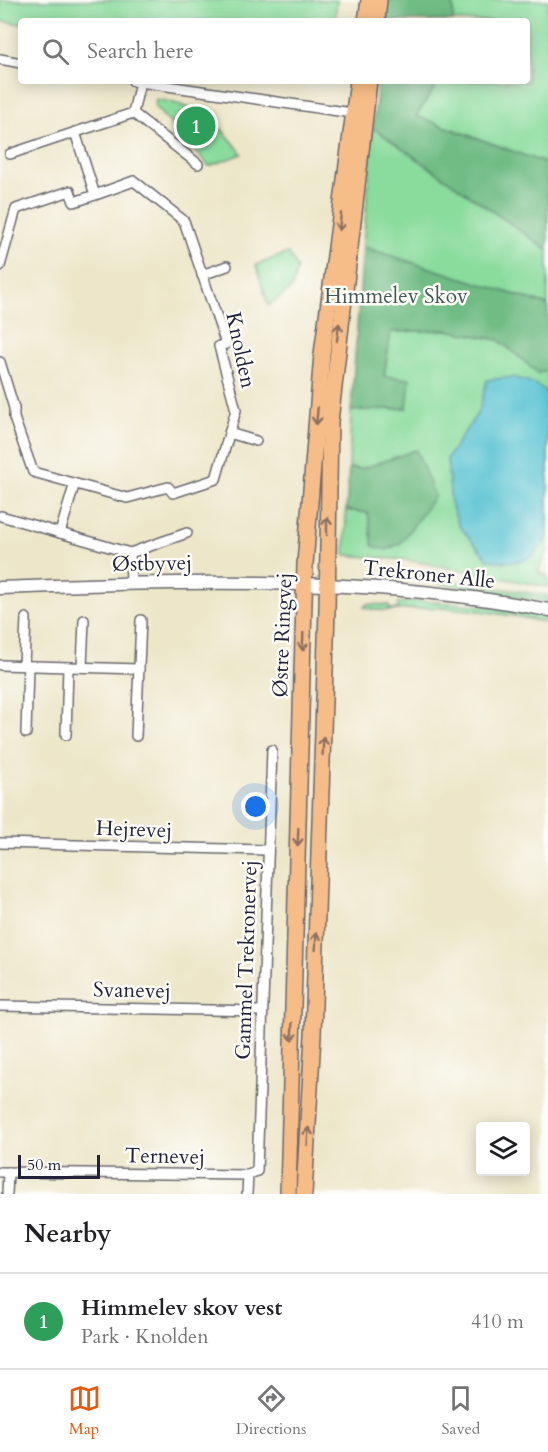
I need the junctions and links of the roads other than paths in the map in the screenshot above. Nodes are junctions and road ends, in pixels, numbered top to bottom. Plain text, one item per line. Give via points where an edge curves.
1 (369, 0) edge
2 (379, 0) edge
3 (366, 18) edge
4 (377, 18) edge
5 (0, 59) edge
6 (18, 62) edge
7 (136, 84) edge
8 (150, 84) edge
9 (358, 84) edge
10 (368, 84) edge
11 (133, 113) junction
12 (359, 114) junction
13 (75, 132) junction
14 (10, 154) dead end
15 (198, 165) dead end
16 (95, 195) junction
17 (0, 266) edge
18 (228, 266) dead end
19 (202, 275) junction
20 (0, 362) edge
21 (229, 433) junction
22 (256, 441) dead end
23 (74, 486) junction
24 (1, 516) edge
25 (60, 533) junction
26 (187, 533) dead end
27 (130, 553) junction
28 (131, 583) junction
29 (304, 584) junction
30 (327, 585) junction
31 (0, 588) edge
32 (548, 610) edge
33 (26, 618) dead end
34 (84, 620) dead end
35 (141, 620) dead end
36 (0, 665) edge
37 (26, 666) junction
38 (68, 667) junction
39 (82, 667) junction
40 (139, 669) junction
41 (26, 733) dead end
42 (66, 735) dead end
43 (136, 736) dead end
44 (272, 750) dead end
45 (0, 843) edge
46 (267, 850) junction
47 (0, 1006) edge
48 (262, 1011) junction
49 (4, 1172) edge
50 (252, 1173) junction
51 (7, 1194) edge
52 (247, 1194) edge
53 (288, 1194) edge
54 (304, 1194) edge

1 - 3 main road
2 - 4 main road
5 - 6 street
7 - 11 street
8 - 12 street
9 - 12 main road, Østre Ringvej
10 - 12 main road, Østre Ringvej
11 - 13 street
11 - 15 street
12 -> 29 main road, Østre Ringvej via 322,354
30 -> 12 main road, Østre Ringvej via 330,422
13 - 14 street
13 - 16 street
16 - 17 street, Knolden via 74,202 70,192 16,209
16 - 19 street, Knolden via 134,181 184,221
18 - 19 street
19 - 21 street, Knolden via 226,344 219,346 236,410
20 - 23 street, Knolden via 33,472
21 - 22 street
21 - 23 street, Knolden via 216,478 173,493 168,486 127,498
23 - 25 street
24 - 25 street
25 - 27 street
26 - 27 street
27 - 28 street
28 - 29 street, Østbyvej
28 - 31 street, Østbyvej
29 - 30 street, Trekroner Alle
29 -> 53 main road, Østre Ringvej
30 - 32 street, Trekroner Alle via 427,591
54 -> 30 main road, Østre Ringvej via 314,1024
33 - 37 street
34 - 39 street
35 - 40 street
36 - 37 street
37 - 38 street
37 - 41 street
38 - 39 street
38 - 42 street
39 - 40 street
40 - 43 street
44 - 46 street, Gammel Trekronervej
45 - 46 street, Hejrevej
46 - 48 street, Gammel Trekronervej
47 - 48 street, Svanevej
48 - 50 street, Gammel Trekronervej
49 - 50 street, Ternevej
49 - 51 street
50 - 52 street, Gammel Trekronervej

